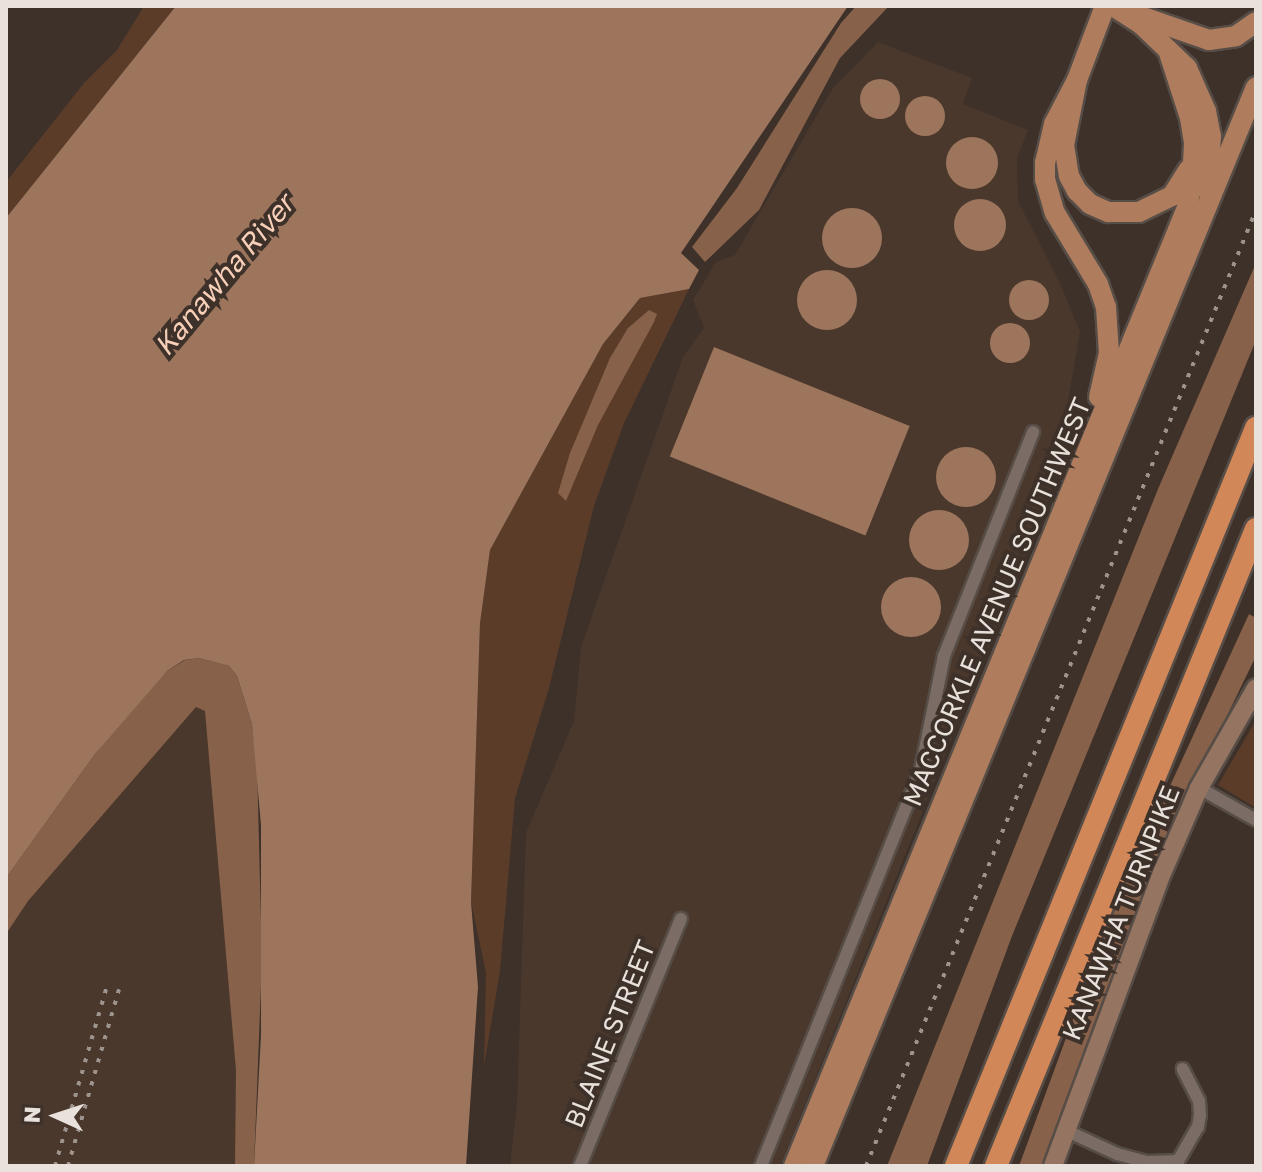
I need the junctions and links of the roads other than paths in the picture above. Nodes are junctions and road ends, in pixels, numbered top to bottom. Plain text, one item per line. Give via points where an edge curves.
1 (1112, 7) edge
2 (1256, 22) edge
3 (1168, 42) junction
4 (1077, 80) junction
5 (1256, 87) edge
6 (1194, 143) junction
7 (1191, 243) junction
8 (1256, 428) edge
9 (1033, 432) dead end
10 (1080, 469) junction
11 (1256, 529) edge
12 (1256, 688) edge
13 (1199, 788) junction
14 (1256, 820) edge
15 (681, 919) dead end
16 (1183, 1069) dead end
17 (1065, 1130) junction
18 (1178, 1163) edge
19 (580, 1166) edge
20 (761, 1166) edge
21 (794, 1166) edge
22 (813, 1166) edge
23 (956, 1166) edge
24 (996, 1166) edge
25 (1053, 1166) edge

1 - 3 main road
1 - 4 main road
2 - 3 main road via 1223,39
3 - 6 main road, MACCORKLE AVENUE SOUTHWEST
3 - 7 main road via 1198,90 1211,136 1208,185
4 - 6 main road via 1065,161 1077,191 1090,204 1127,214 1153,208 1181,184
4 - 10 main road via 1054,124 1045,162 1048,196 1098,284 1109,327 1102,385
5 - 7 main road
6 - 10 main road, MACCORKLE AVENUE SOUTHWEST via 1187,208
7 - 22 main road, MACCORKLE AVENUE SOUTHWEST
8 - 23 highway
9 - 20 street via 944,656 921,769
10 - 21 main road, MACCORKLE AVENUE SOUTHWEST
11 - 24 highway
12 - 13 main road, KANAWHA TURNPIKE
13 - 14 street
13 - 17 main road, KANAWHA TURNPIKE
15 - 19 street, BLAINE STREET
16 - 18 street via 1200,1115
17 - 18 street via 1117,1154
17 - 25 main road, KANAWHA TURNPIKE

